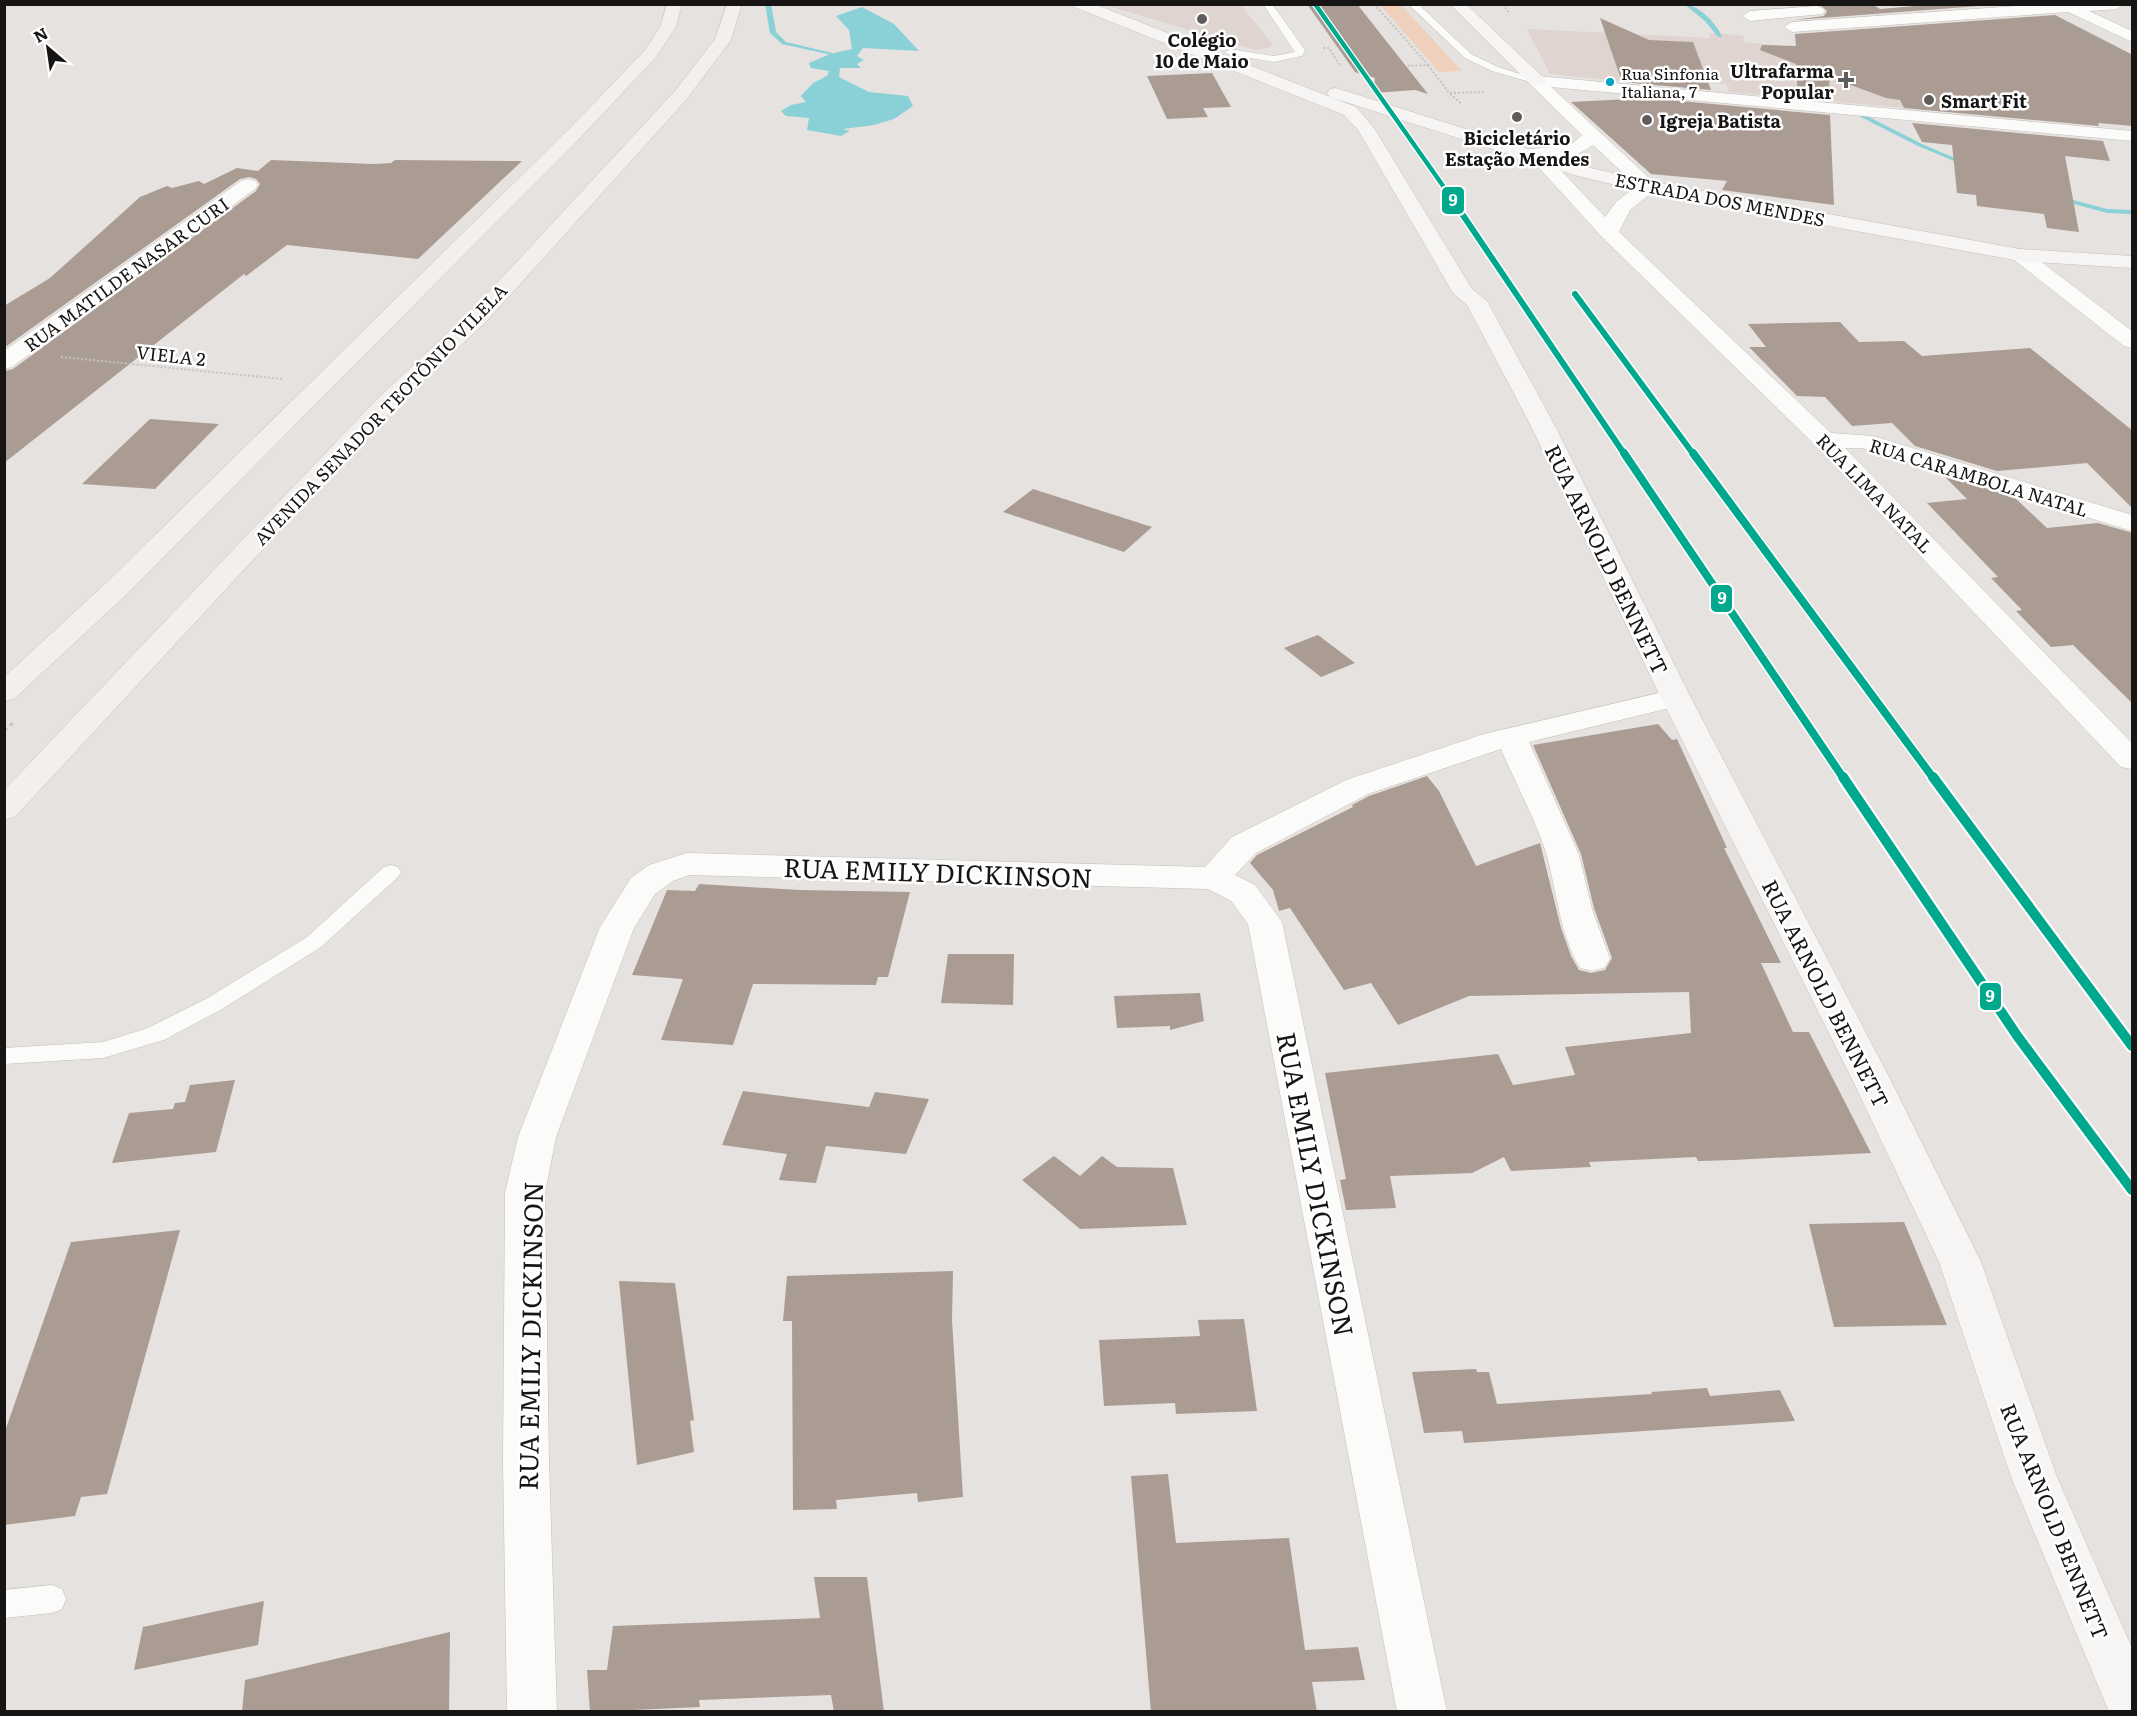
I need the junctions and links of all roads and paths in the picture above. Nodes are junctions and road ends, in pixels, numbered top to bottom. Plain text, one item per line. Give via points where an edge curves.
1 (675, 4) edge
2 (735, 4) edge
3 (1080, 4) edge
4 (1267, 4) edge
5 (1374, 4) edge
6 (1412, 4) edge
7 (1457, 4) edge
8 (1911, 4) edge
9 (2117, 4) edge
10 (2068, 6) edge
11 (1750, 16) dead end
12 (1792, 27) dead end
13 (2133, 37) edge
14 (1298, 47) junction
15 (1230, 52) junction
16 (1406, 66) dead end
17 (1342, 69) dead end
18 (1537, 81) junction
19 (1394, 112) junction
20 (1591, 134) junction
21 (2133, 136) edge
22 (1529, 156) junction
23 (248, 185) dead end
24 (1648, 187) junction
25 (1609, 233) junction
26 (2020, 255) junction
27 (2133, 262) edge
28 (1476, 285) junction
29 (2133, 341) edge
30 (11, 358) edge
31 (323, 383) junction
32 (1824, 440) junction
33 (2133, 523) edge
34 (4, 693) edge
35 (1676, 698) junction
36 (1511, 737) junction
37 (2133, 760) edge
38 (4, 810) edge
39 (390, 872) dead end
40 (1214, 878) junction
41 (1592, 959) dead end
42 (4, 1056) edge
43 (52, 1599) dead end
44 (4, 1604) edge
45 (2133, 1705) edge
46 (532, 1712) edge
47 (1422, 1712) edge

1 - 31 main road via 668,27 651,53
2 - 38 main road, AVENIDA SENADOR TEOTÔNIO VILELA via 723,40 680,96 478,317 377,412
3 - 15 street, ESTRADA DOS MENDES
3 - 28 street, RUA ARNOLD BENNETT via 1350,111 1365,128 1464,293
4 - 14 lane
5 - 16 path via 1428,65
6 - 18 lane via 1468,56
7 - 18 street
8 - 11 street
9 - 10 street
10 - 12 street
10 - 13 street
14 - 15 lane via 1300,52 1296,56 1278,59
14 - 17 path via 1329,48
15 - 19 street, ESTRADA DOS MENDES
18 - 20 street
18 - 21 street
19 - 22 street, ESTRADA DOS MENDES
19 - 28 street, RUA ARNOLD BENNETT via 1381,115 1381,121
20 - 22 street via 1578,148
20 - 24 street
22 - 24 street, ESTRADA DOS MENDES
22 - 25 street, RUA LIMA NATAL via 1549,167
23 - 30 street, RUA MATILDE NASAR CURI
24 - 25 street via 1625,201 1614,215
24 - 26 street, ESTRADA DOS MENDES
25 - 32 street, RUA LIMA NATAL
26 - 27 street, ESTRADA DOS MENDES
26 - 29 street
28 - 35 street, RUA ARNOLD BENNETT
30 - 31 path, VIELA 2
31 - 34 main road via 115,590
32 - 33 street, RUA CARAMBOLA NATAL via 1864,441
32 - 37 street, RUA LIMA NATAL
35 - 36 street
35 - 45 street, RUA ARNOLD BENNETT via 1960,1262 2034,1477
36 - 40 street via 1357,787 1244,845
36 - 41 street via 1563,855
39 - 42 lane via 314,942 214,1004 156,1034 103,1050
40 - 46 street, RUA EMILY DICKINSON via 687,864 661,873 643,886 617,927 537,1137 525,1193
40 - 47 street, RUA EMILY DICKINSON via 1243,893 1265,922
43 - 44 lane

